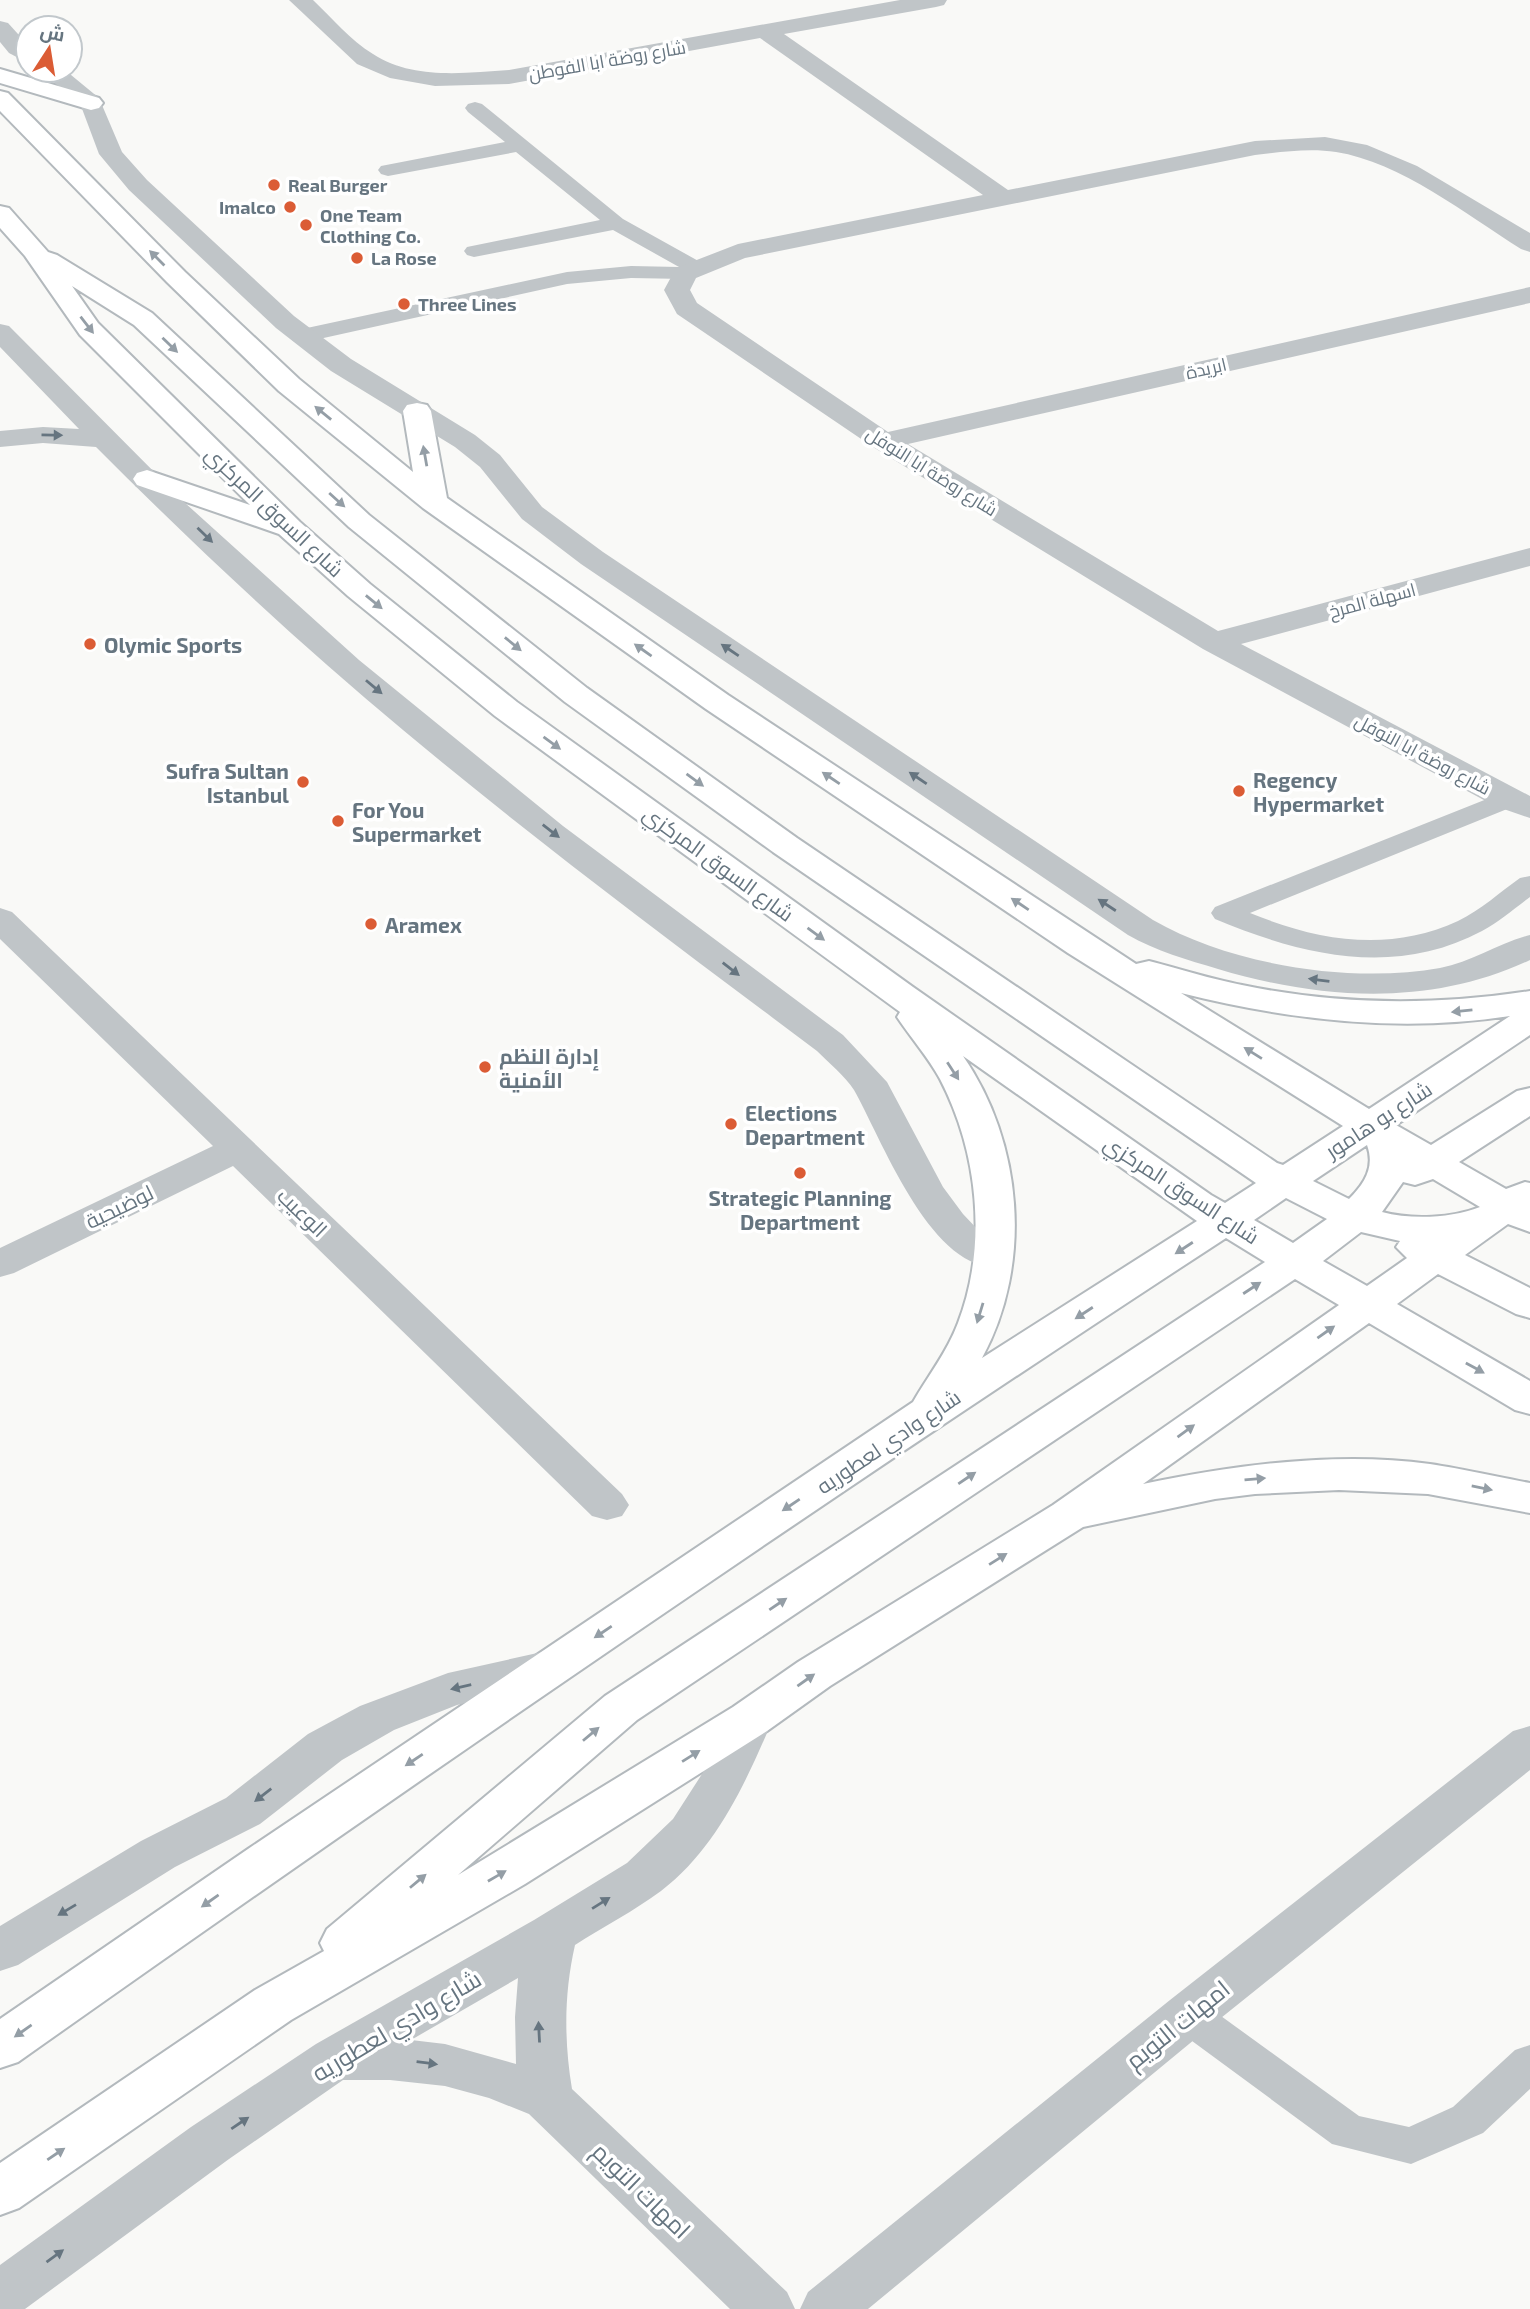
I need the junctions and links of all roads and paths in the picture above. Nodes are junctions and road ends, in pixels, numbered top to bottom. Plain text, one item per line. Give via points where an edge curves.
1 (300, 0) edge
2 (936, 0) edge
3 (0, 28) edge
4 (766, 32) junction
5 (14, 44) edge
6 (0, 76) edge
7 (68, 84) edge
8 (0, 98) edge
9 (91, 103) junction
10 (475, 108) dead end
11 (520, 145) junction
12 (388, 170) dead end
13 (1003, 198) junction
14 (0, 214) edge
15 (616, 223) junction
16 (1530, 244) edge
17 (34, 251) junction
18 (474, 251) dead end
19 (690, 270) junction
20 (1530, 295) edge
21 (0, 332) edge
22 (301, 336) junction
23 (57, 391) junction
24 (418, 411) junction
25 (0, 433) edge
26 (0, 439) edge
27 (104, 439) junction
28 (883, 441) junction
29 (147, 479) junction
30 (433, 502) junction
31 (290, 528) junction
32 (1530, 557) edge
33 (1214, 642) junction
34 (1518, 804) edge
35 (1530, 884) edge
36 (0, 919) edge
37 (1081, 945) junction
38 (1530, 946) edge
39 (900, 995) junction
40 (1530, 1002) edge
41 (1530, 1019) edge
42 (1530, 1099) edge
43 (1369, 1124) junction
44 (238, 1149) junction
45 (1431, 1161) junction
46 (1285, 1181) junction
47 (1522, 1206) edge
48 (1227, 1220) junction
49 (1356, 1220) junction
50 (1434, 1255) junction
51 (993, 1256) junction
52 (1294, 1261) junction
53 (0, 1264) edge
54 (1530, 1305) edge
55 (1367, 1306) junction
56 (1530, 1400) edge
57 (927, 1413) junction
58 (1530, 1498) edge
59 (607, 1505) dead end
60 (1068, 1516) junction
61 (551, 1667) junction
62 (750, 1719) junction
63 (1530, 1744) edge
64 (551, 1934) junction
65 (0, 1951) edge
66 (273, 2005) junction
67 (1188, 2015) junction
68 (0, 2047) edge
69 (334, 2059) junction
70 (1530, 2062) edge
71 (547, 2099) junction
72 (0, 2192) edge
73 (0, 2296) edge
74 (767, 2309) edge
75 (828, 2309) edge

1 - 4 street, شارع روضة ابا الفوطن via 365,59 419,78 509,77
2 - 4 street, شارع روضة ابا الفوطن
3 - 5 street
4 - 13 street
6 - 9 main road
7 - 9 street
30 -> 8 main road via 289,385
9 - 22 street via 111,155 138,185
10 - 11 lane
11 - 12 lane
11 - 15 lane
13 - 16 street via 1255,148 1337,145 1401,166
13 - 19 street via 738,252
14 - 17 main road, شارع السوق المركزي
15 - 18 lane
15 - 19 lane
17 -> 31 main road, شارع السوق المركزي via 89,329
17 -> 46 main road via 143,320 359,521 576,695 785,845 1263,1171
19 - 22 lane via 568,278
19 - 28 street, شارع روضة ابا النوفل via 677,290 686,308
20 - 28 street, ابريدة
21 - 23 street
22 - 24 street
23 - 25 street via 27,418
23 - 27 street
30 -> 24 main road
38 -> 24 street via 1481,970 1440,980 1387,984 1263,972 1158,936 592,558 533,513 490,461
26 -> 27 street via 43,435
27 - 29 street
28 - 33 street, شارع روضة ابا النوفل
29 - 31 main road
29 -> 51 street via 282,610 461,761 830,1043 868,1082 941,1212 968,1243
37 -> 30 main road via 717,702
31 -> 39 main road, شارع السوق المركزي via 506,709
32 - 33 street, اسهلة المرخ
33 - 34 street, شارع روضة ابا النوفل
34 - 35 lane, شارع روضة ابا النوفل via 1224,913 1290,939 1326,948 1378,952 1425,944 1470,926
36 - 44 street, الوعيب
40 -> 37 main road via 1448,1012 1319,1009 1192,986
43 -> 37 main road
39 - 48 main road, شارع السوق المركزي via 1197,1204
39 -> 51 main road via 958,1078 979,1121 992,1166 996,1203
41 - 43 main road, شارع بو هامور
42 - 45 main road
43 - 45 main road
43 - 46 main road, شارع بو هامور
43 - 49 main road via 1385,1141 1392,1164 1384,1183
44 - 53 street, لوضيحية
44 - 59 street, الوعيب
45 - 47 main road
45 - 49 main road
46 - 48 main road, شارع بو هامور
46 - 49 main road
47 - 49 main road via 1423,1231
47 - 50 main road
48 - 49 main road via 1269,1207 1292,1206
48 - 52 main road, شارع السوق المركزي
48 -> 57 main road, شارع وادي لعطوريه
49 - 50 main road
49 - 52 main road
49 - 55 main road via 1339,1257 1347,1284
50 - 54 main road
50 - 55 main road
51 -> 57 main road via 981,1314 959,1364
52 - 55 main road, شارع السوق المركزي
66 -> 52 main road via 621,1708
55 -> 56 main road, شارع السوق المركزي
60 -> 55 main road
57 -> 61 main road, شارع وادي لعطوريه
60 -> 58 main road via 1215,1484 1315,1476 1428,1479
62 -> 60 main road
61 -> 65 street, شارع وادي لعطوريه via 448,1690 377,1718 325,1747 243,1811 158,1854
61 -> 68 main road, شارع وادي لعطوريه
64 -> 62 street, شارع وادي لعطوريه via 643,1877 690,1832 723,1781
66 -> 62 main road via 508,1870
63 - 67 street, امهات التويم
64 - 69 street, شارع وادي لعطوريه
71 -> 64 street via 538,2015
72 -> 66 main road
67 - 70 lane via 1347,2131 1411,2146 1468,2120
67 - 75 street, امهات التويم
69 -> 71 street, امهات التويم via 445,2065
73 -> 69 street, شارع وادي لعطوريه
71 - 74 street, امهات التويم

